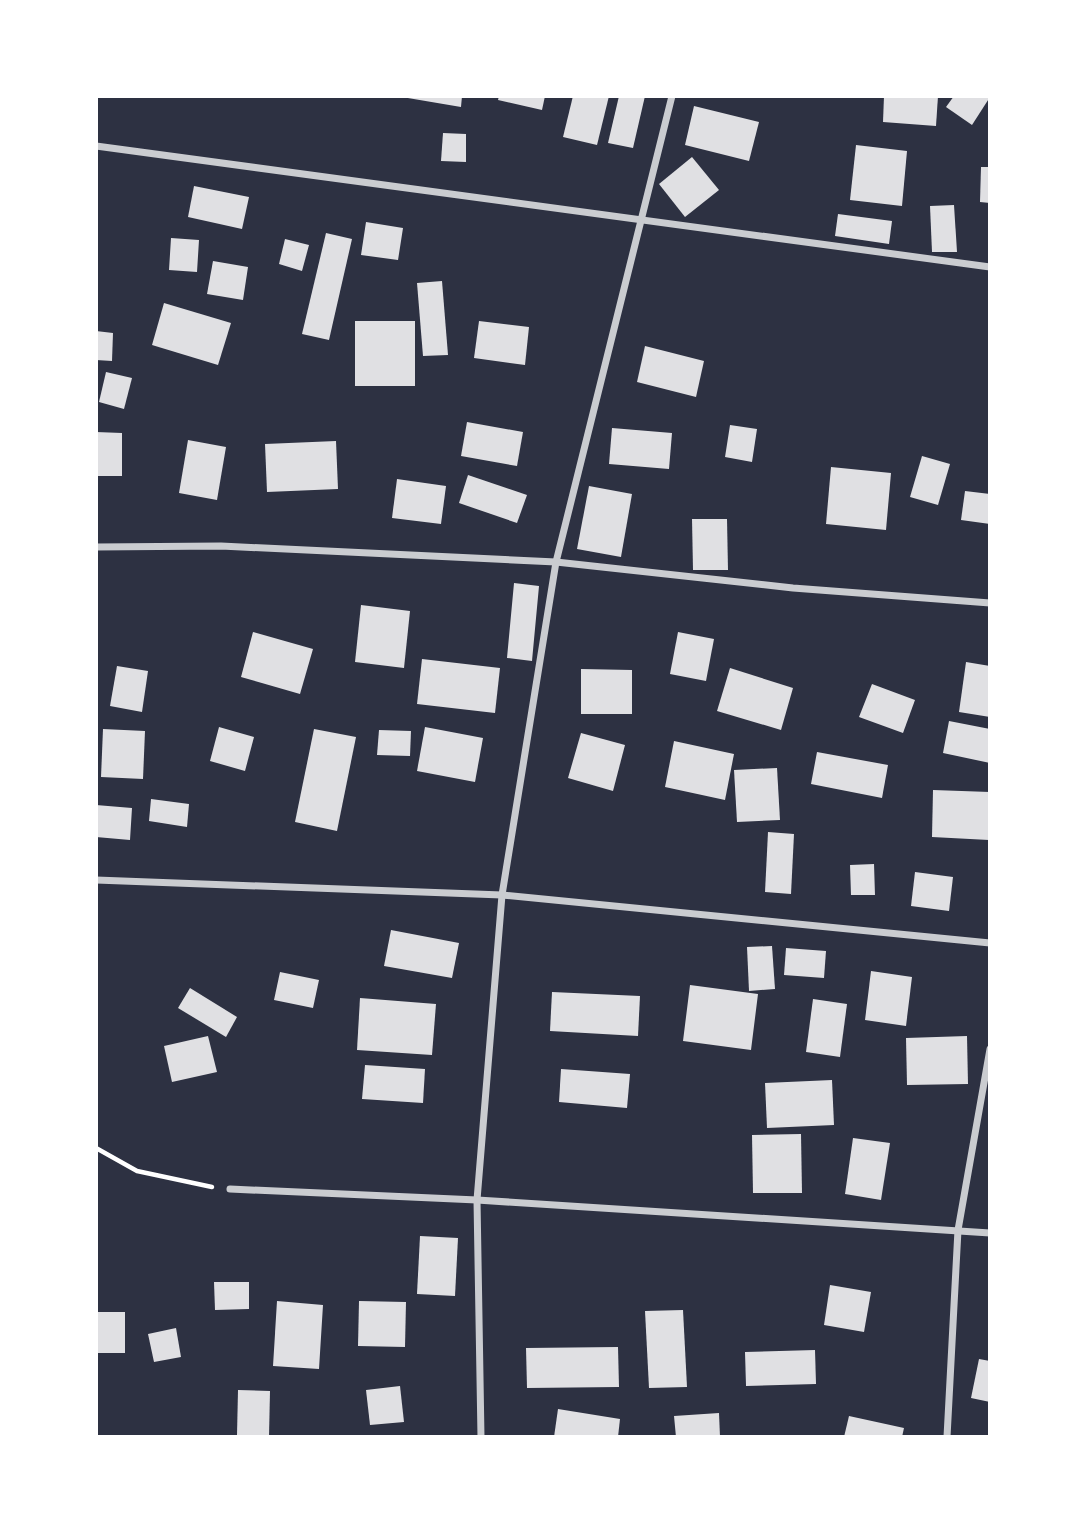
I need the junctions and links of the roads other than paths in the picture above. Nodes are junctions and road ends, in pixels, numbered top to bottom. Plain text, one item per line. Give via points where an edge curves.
1 (672, 96) edge
2 (96, 146) edge
3 (643, 219) junction
4 (990, 267) edge
5 (96, 547) edge
6 (556, 562) junction
7 (990, 603) edge
8 (96, 880) edge
9 (502, 895) junction
10 (990, 943) edge
11 (990, 1049) edge
12 (230, 1189) road end
13 (477, 1200) junction
14 (958, 1230) junction
15 (990, 1233) edge
16 (481, 1437) edge
17 (947, 1437) edge

1 - 3 street
2 - 3 street
3 - 4 street
3 - 6 street
5 - 6 street via 221,546
6 - 7 street via 793,589
6 - 9 street
8 - 9 street
9 - 10 street
9 - 13 street
11 - 14 street
12 - 13 street
13 - 14 street
13 - 16 street
14 - 15 street
14 - 17 street

